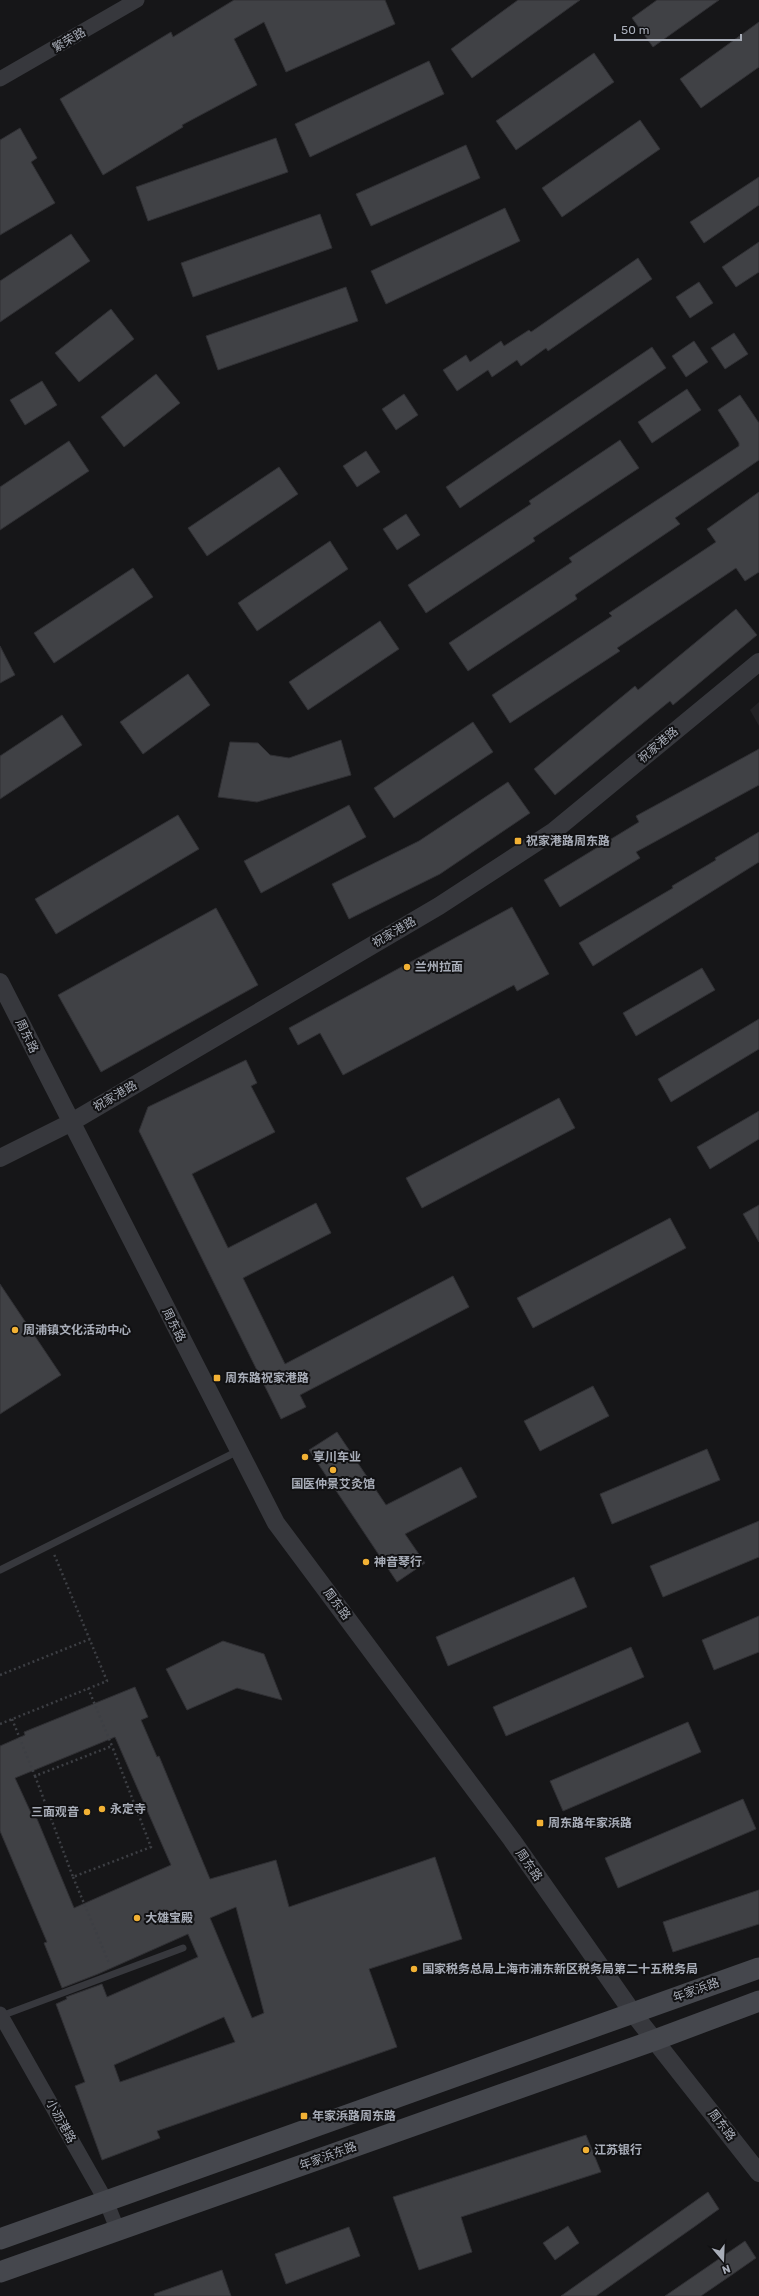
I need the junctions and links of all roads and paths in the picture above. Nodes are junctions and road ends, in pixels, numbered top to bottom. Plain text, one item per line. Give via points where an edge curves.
1 (137, 0) edge
2 (0, 80) edge
3 (759, 662) edge
4 (0, 982) edge
5 (70, 1123) junction
6 (0, 1158) edge
7 (239, 1451) junction
8 (50, 1545) junction
9 (0, 1570) edge
10 (90, 1639) junction
11 (0, 1675) edge
12 (88, 1688) junction
13 (12, 1719) junction
14 (0, 1724) edge
15 (112, 1746) junction
16 (35, 1776) junction
17 (74, 1877) junction
18 (183, 1948) dead end
19 (759, 1968) edge
20 (114, 1974) junction
21 (759, 2001) edge
22 (633, 2013) junction
23 (1, 2015) edge
24 (655, 2040) junction
25 (759, 2173) edge
26 (106, 2201) junction
27 (118, 2231) junction
28 (0, 2239) edge
29 (0, 2272) edge

1 - 2 street, 繁荣路
3 - 5 street, 祝家港路 via 554,831 439,906
4 - 5 street, 周东路
5 - 6 street, 祝家港路
5 - 7 street, 周东路
7 - 8 lane
7 - 22 street, 周东路 via 276,1523 512,1840
8 - 9 lane
8 - 10 path
10 - 11 path
10 - 12 path via 107,1681
12 - 13 path
12 - 15 path
13 - 14 path
13 - 16 path
15 - 16 path
15 - 17 path via 151,1847
16 - 17 path
17 - 20 path
18 - 20 lane
19 - 22 main road, 年家浜路
20 - 23 lane
21 - 24 main road
22 - 24 street, 周东路
22 - 26 main road
23 - 26 street, 小沥港路
24 - 25 street, 周东路
24 - 27 main road, 年家浜东路
26 - 27 street, 小沥港路
26 - 28 main road
27 - 29 main road, 年家浜东路

